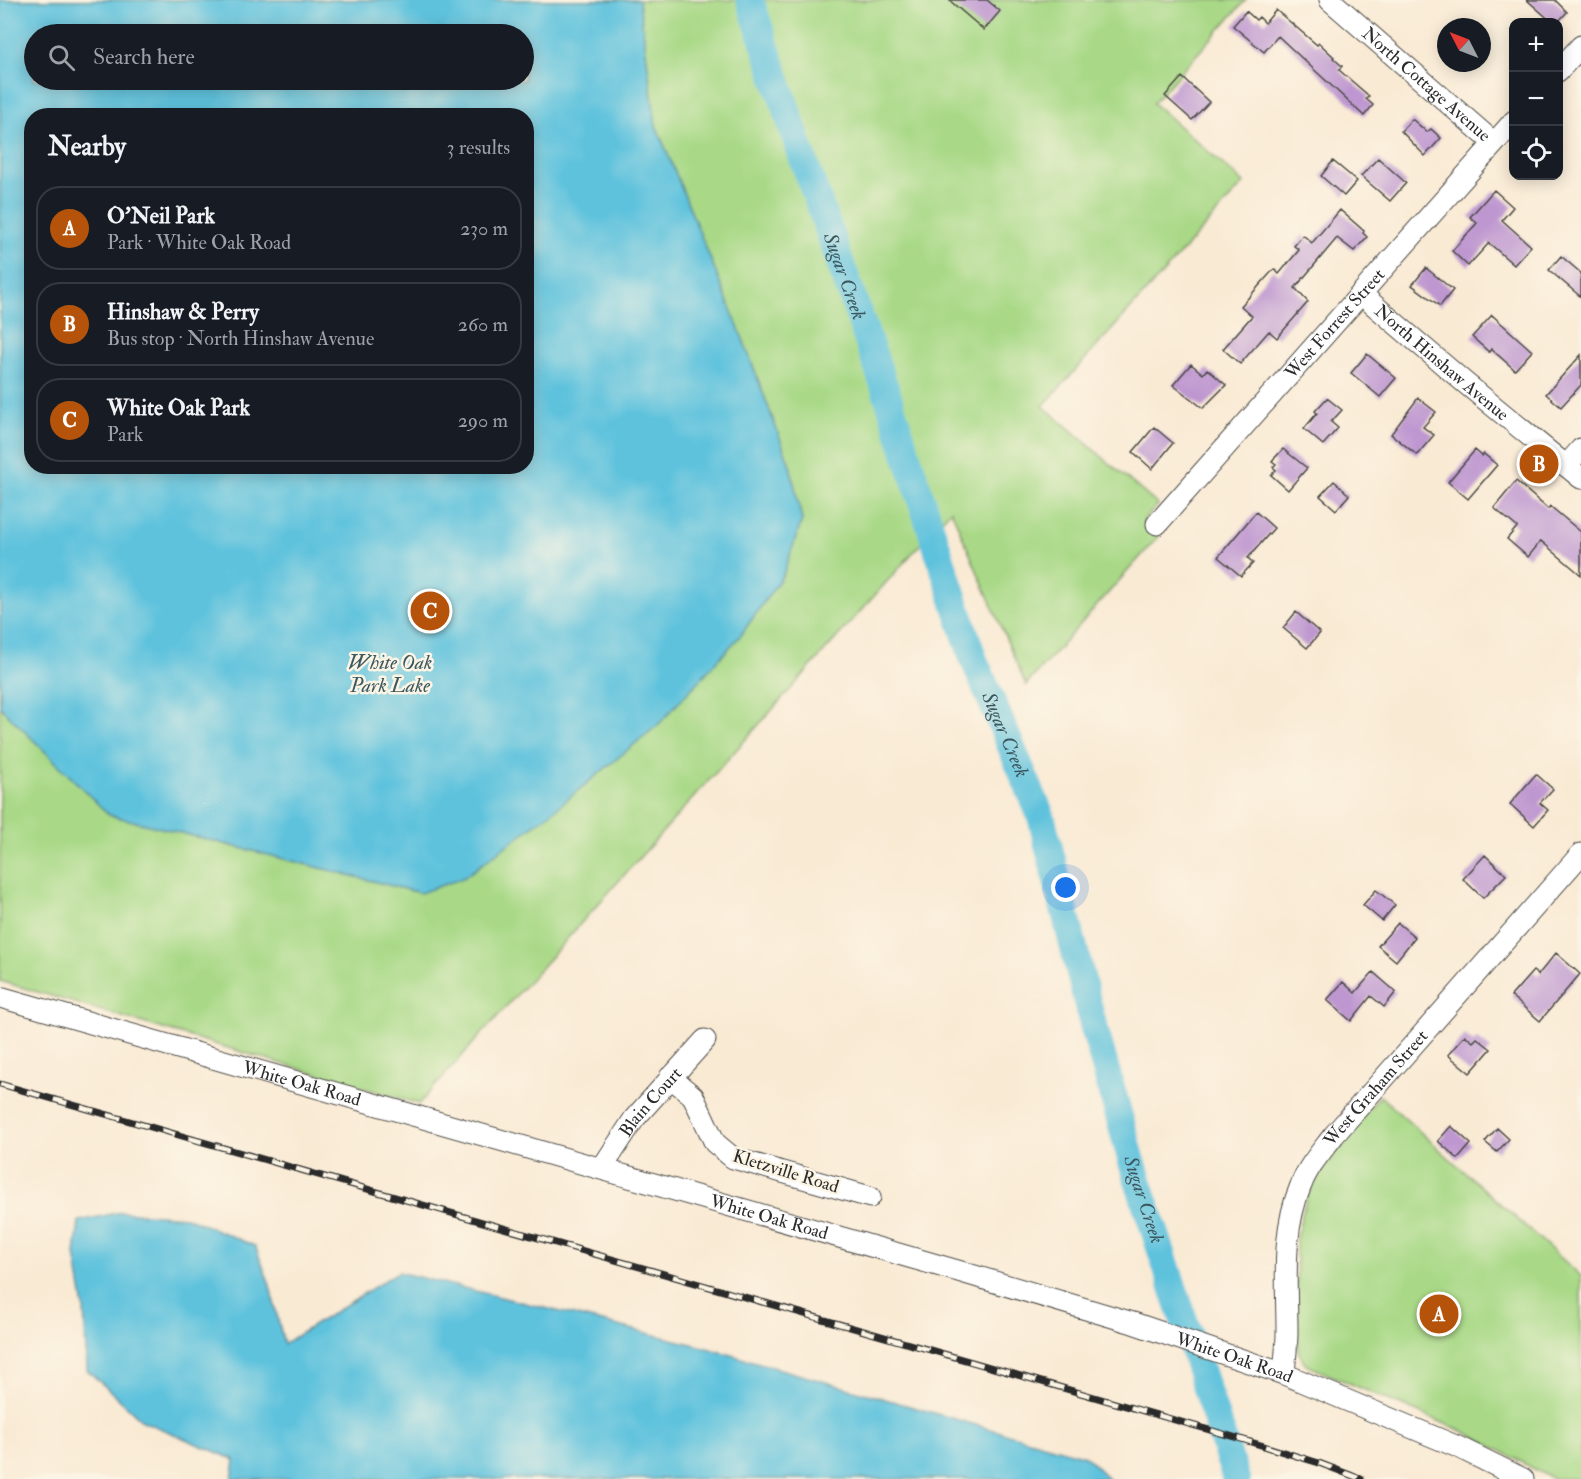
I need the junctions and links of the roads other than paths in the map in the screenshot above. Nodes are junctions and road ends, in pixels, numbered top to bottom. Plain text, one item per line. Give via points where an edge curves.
1 (1330, 0) edge
2 (1581, 46) edge
3 (1563, 66) edge
4 (1510, 126) edge
5 (1494, 143) junction
6 (1361, 294) junction
7 (1581, 449) edge
8 (1574, 472) edge
9 (1157, 524) dead end
10 (1581, 854) edge
11 (0, 997) edge
12 (705, 1040) dead end
13 (670, 1077) junction
14 (602, 1168) junction
15 (870, 1197) dead end
16 (1284, 1374) junction
17 (1523, 1479) edge

1 - 5 street, North Cottage Avenue
2 - 3 street
4 - 5 street, West Forrest Street
5 - 6 street, West Forrest Street
6 - 8 street, North Hinshaw Avenue
6 - 9 street, West Forrest Street
7 - 8 street
10 - 16 street, West Graham Street via 1310,1166 1297,1196 1286,1250
11 - 14 street, White Oak Road
12 - 13 street, Blain Court
13 - 14 street, Blain Court via 634,1119
13 - 15 street, Kletzville Road via 693,1096 715,1143 733,1158
14 - 16 street, White Oak Road via 1022,1289
16 - 17 street, White Oak Road via 1458,1447

